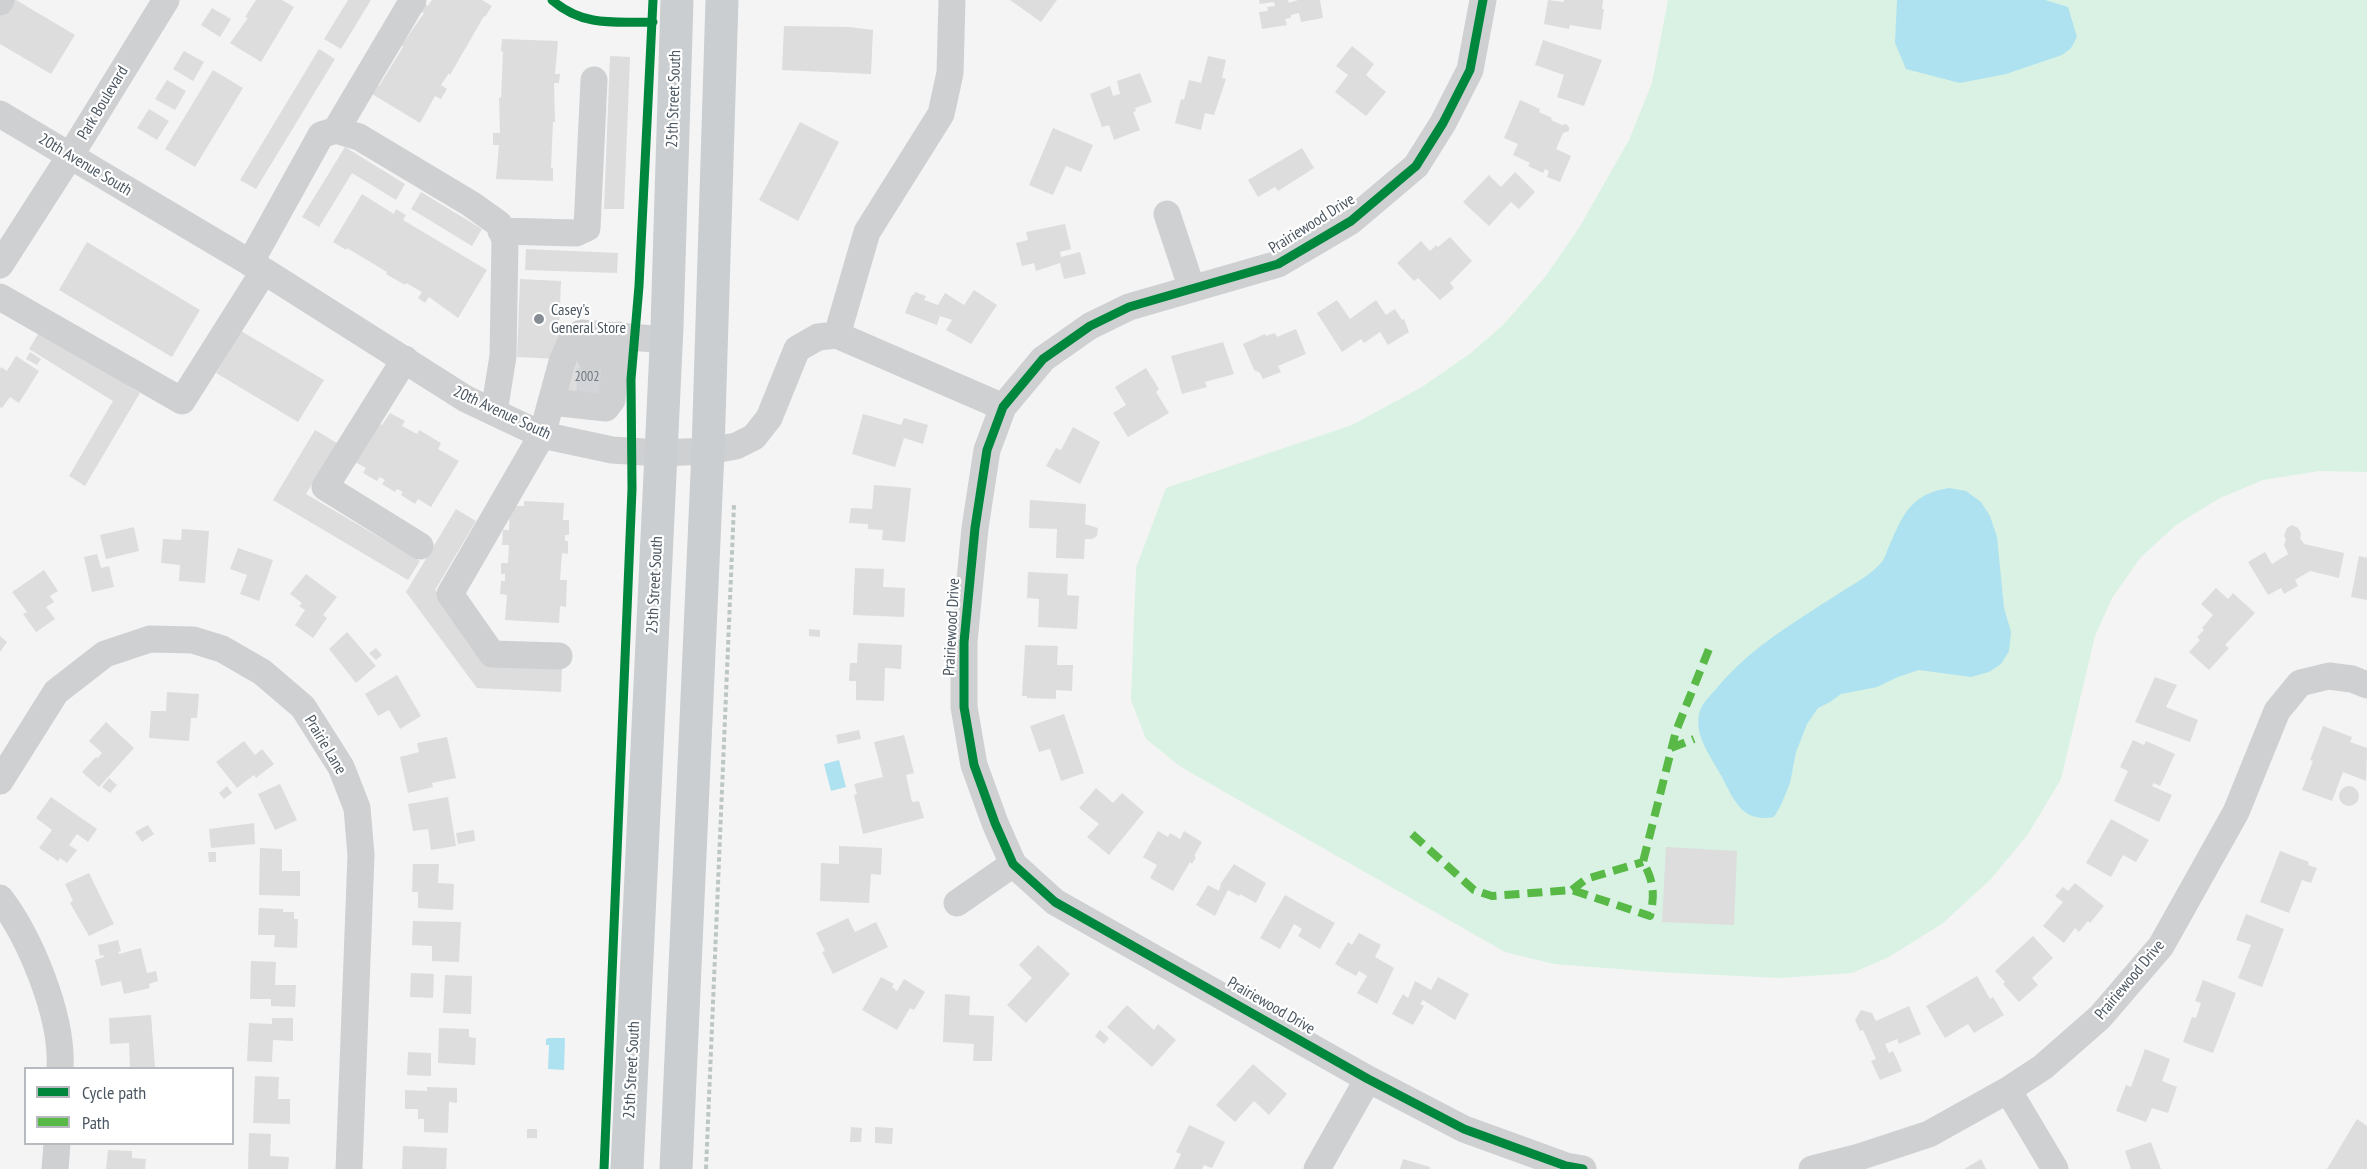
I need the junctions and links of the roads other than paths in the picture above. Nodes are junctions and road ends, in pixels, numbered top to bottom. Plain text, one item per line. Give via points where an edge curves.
1 (166, 0) edge
2 (413, 0) edge
3 (677, 0) edge
4 (722, 0) edge
5 (952, 0) edge
6 (1483, 0) edge
7 (594, 80) dead end
8 (0, 114) edge
9 (336, 130) junction
10 (70, 156) junction
11 (1167, 214) dead end
12 (501, 231) junction
13 (0, 265) edge
14 (257, 267) junction
15 (1192, 289) junction
16 (0, 297) edge
17 (837, 335) junction
18 (666, 340) junction
19 (600, 343) junction
20 (405, 359) junction
21 (551, 402) junction
22 (1003, 407) junction
23 (494, 412) junction
24 (542, 435) junction
25 (708, 451) junction
26 (661, 453) junction
27 (420, 546) dead end
28 (559, 656) dead end
29 (2367, 685) edge
30 (0, 781) edge
31 (1013, 864) junction
32 (0, 898) edge
33 (957, 903) dead end
34 (60, 1067) edge
35 (1368, 1079) junction
36 (2008, 1090) junction
37 (57, 1145) edge
38 (1861, 1163) edge
39 (56, 1169) edge
40 (349, 1169) edge
41 (627, 1169) edge
42 (676, 1169) edge
43 (1317, 1169) edge
44 (1584, 1169) edge
45 (1812, 1169) edge
46 (2055, 1169) edge

1 - 10 street, Park Boulevard
2 - 9 street
3 - 18 main road, 25th Street South
4 - 25 main road
5 - 17 street via 950,73 940,114 867,231
6 - 15 street, Prairiewood Drive via 1470,70 1416,166 1352,221 1278,264
7 - 12 street via 587,228 576,233
8 - 10 street, 20th Avenue South
9 - 12 street via 359,137 471,204 499,224
9 - 14 street via 321,135
10 - 13 street, Park Boulevard
10 - 14 street, 20th Avenue South
11 - 15 street
12 - 23 street via 505,240 503,356
14 - 16 street via 182,401
14 - 20 street, 20th Avenue South
15 - 22 street, Prairiewood Drive via 1129,307 1090,326 1043,359
17 - 22 street
17 - 25 street, 20th Avenue South via 818,337 797,349 769,418 754,437 736,446
18 - 19 street
18 - 26 main road, 25th Street South
19 - 21 street via 581,333 572,339
19 - 21 street via 612,400 606,408 589,401
20 - 23 street, 20th Avenue South via 466,399
20 - 27 street via 325,487
21 - 24 street
22 - 31 street, Prairiewood Drive via 987,450 975,528 964,642 964,707 974,765
23 - 24 street, 20th Avenue South
24 - 26 street, 20th Avenue South via 612,450
24 - 28 street via 450,594 492,654
25 - 26 street, 20th Avenue South
25 - 42 main road
26 - 41 main road, 25th Street South
29 - 36 street, Prairiewood Drive via 2329,676 2300,683 2277,711 2236,812 2161,946 2100,1017 2043,1067
30 - 40 street, Prairie Lane via 56,692 105,654 150,639 193,640 222,649 262,672 303,707 340,767 357,808 361,855
31 - 33 street
31 - 35 street, Prairiewood Drive via 1055,902
32 - 34 street via 36,959 56,1024
35 - 43 street
35 - 44 street, Prairiewood Drive via 1464,1129
36 - 38 street, Prairiewood Drive via 1929,1134
36 - 46 street
37 - 39 street
38 - 45 street, Prairiewood Drive

